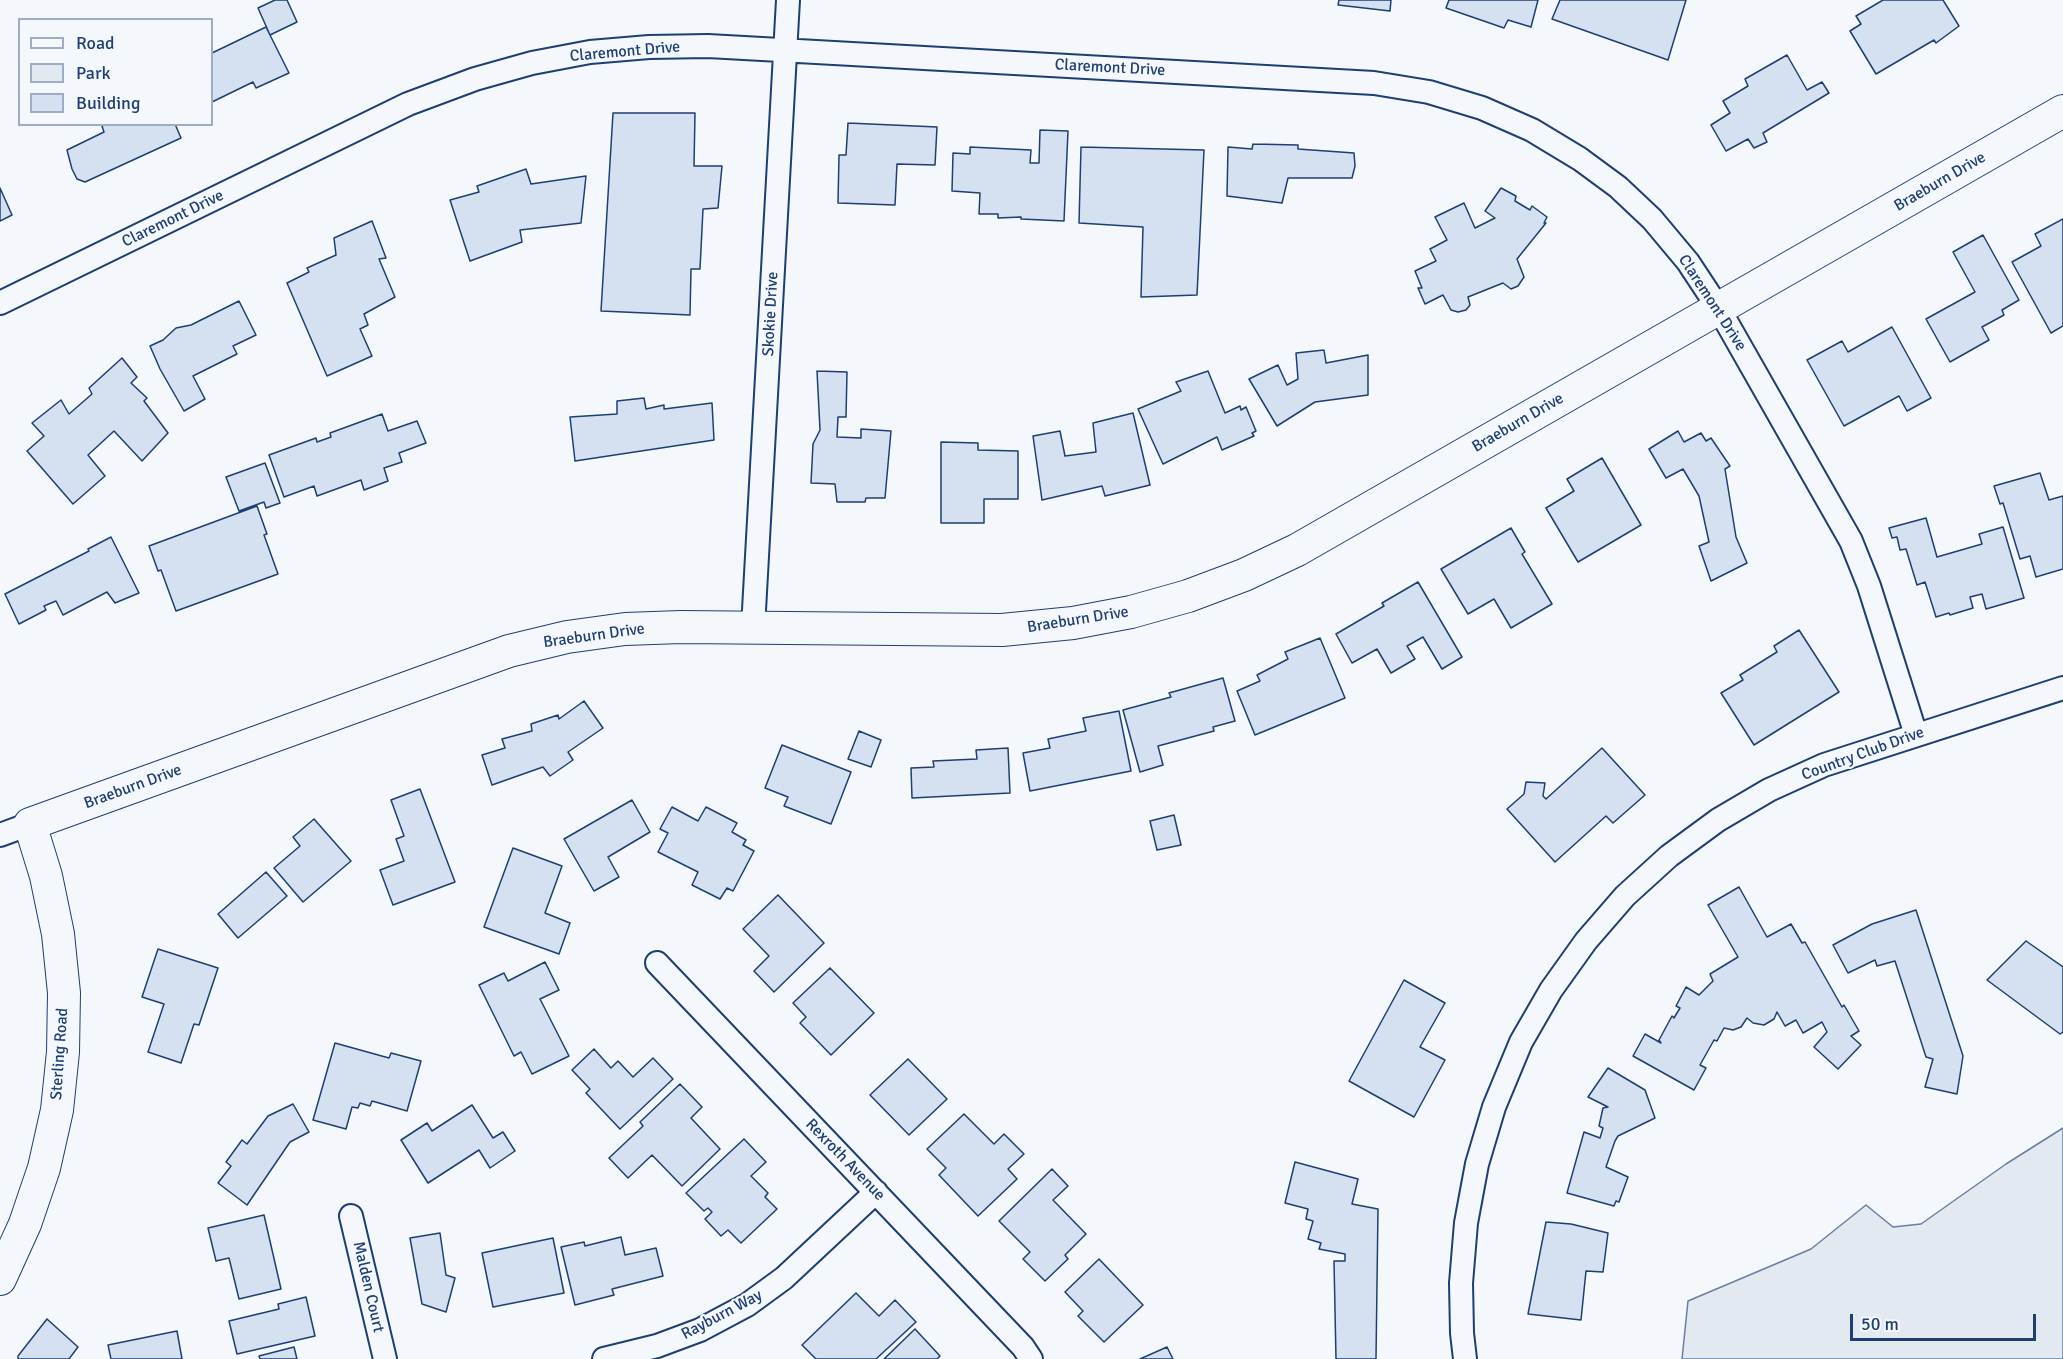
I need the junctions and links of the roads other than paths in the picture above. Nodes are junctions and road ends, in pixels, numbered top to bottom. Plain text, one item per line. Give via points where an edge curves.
1 (788, 0) edge
2 (785, 50) junction
3 (2063, 111) edge
4 (0, 303) edge
5 (1719, 309) junction
6 (753, 628) junction
7 (2063, 688) edge
8 (1916, 735) junction
9 (30, 824) junction
10 (0, 835) edge
11 (657, 963) dead end
12 (876, 1192) junction
13 (351, 1216) dead end
14 (0, 1279) edge
15 (385, 1359) edge
16 (604, 1359) edge
17 (1031, 1359) edge
18 (1465, 1359) edge

1 - 2 street, Skokie Drive
2 - 4 street, Claremont Drive via 708,46 590,52 475,79 408,104
2 - 5 street, Claremont Drive via 1374,83 1429,92 1482,108 1532,130 1618,187 1652,219 1688,262
2 - 6 street, Skokie Drive
3 - 5 street, Braeburn Drive
5 - 6 street, Braeburn Drive via 1297,550 1188,596 1084,621 1002,630
5 - 8 street, Claremont Drive via 1851,541
6 - 9 street, Braeburn Drive via 625,629 509,651
7 - 8 street, Country Club Drive
8 - 18 street, Country Club Drive via 1824,765 1769,790 1718,820 1669,856 1625,896 1580,949 1521,1042 1494,1107 1477,1164 1466,1223 1461,1283
9 - 10 street, Braeburn Drive
9 - 14 street, Sterling Road via 58,934 64,993 63,1052 57,1110 44,1168
11 - 12 street, Rexroth Avenue
12 - 16 street, Rayburn Way via 784,1278 747,1305 689,1334
12 - 17 street, Rexroth Avenue
13 - 15 street, Malden Court

